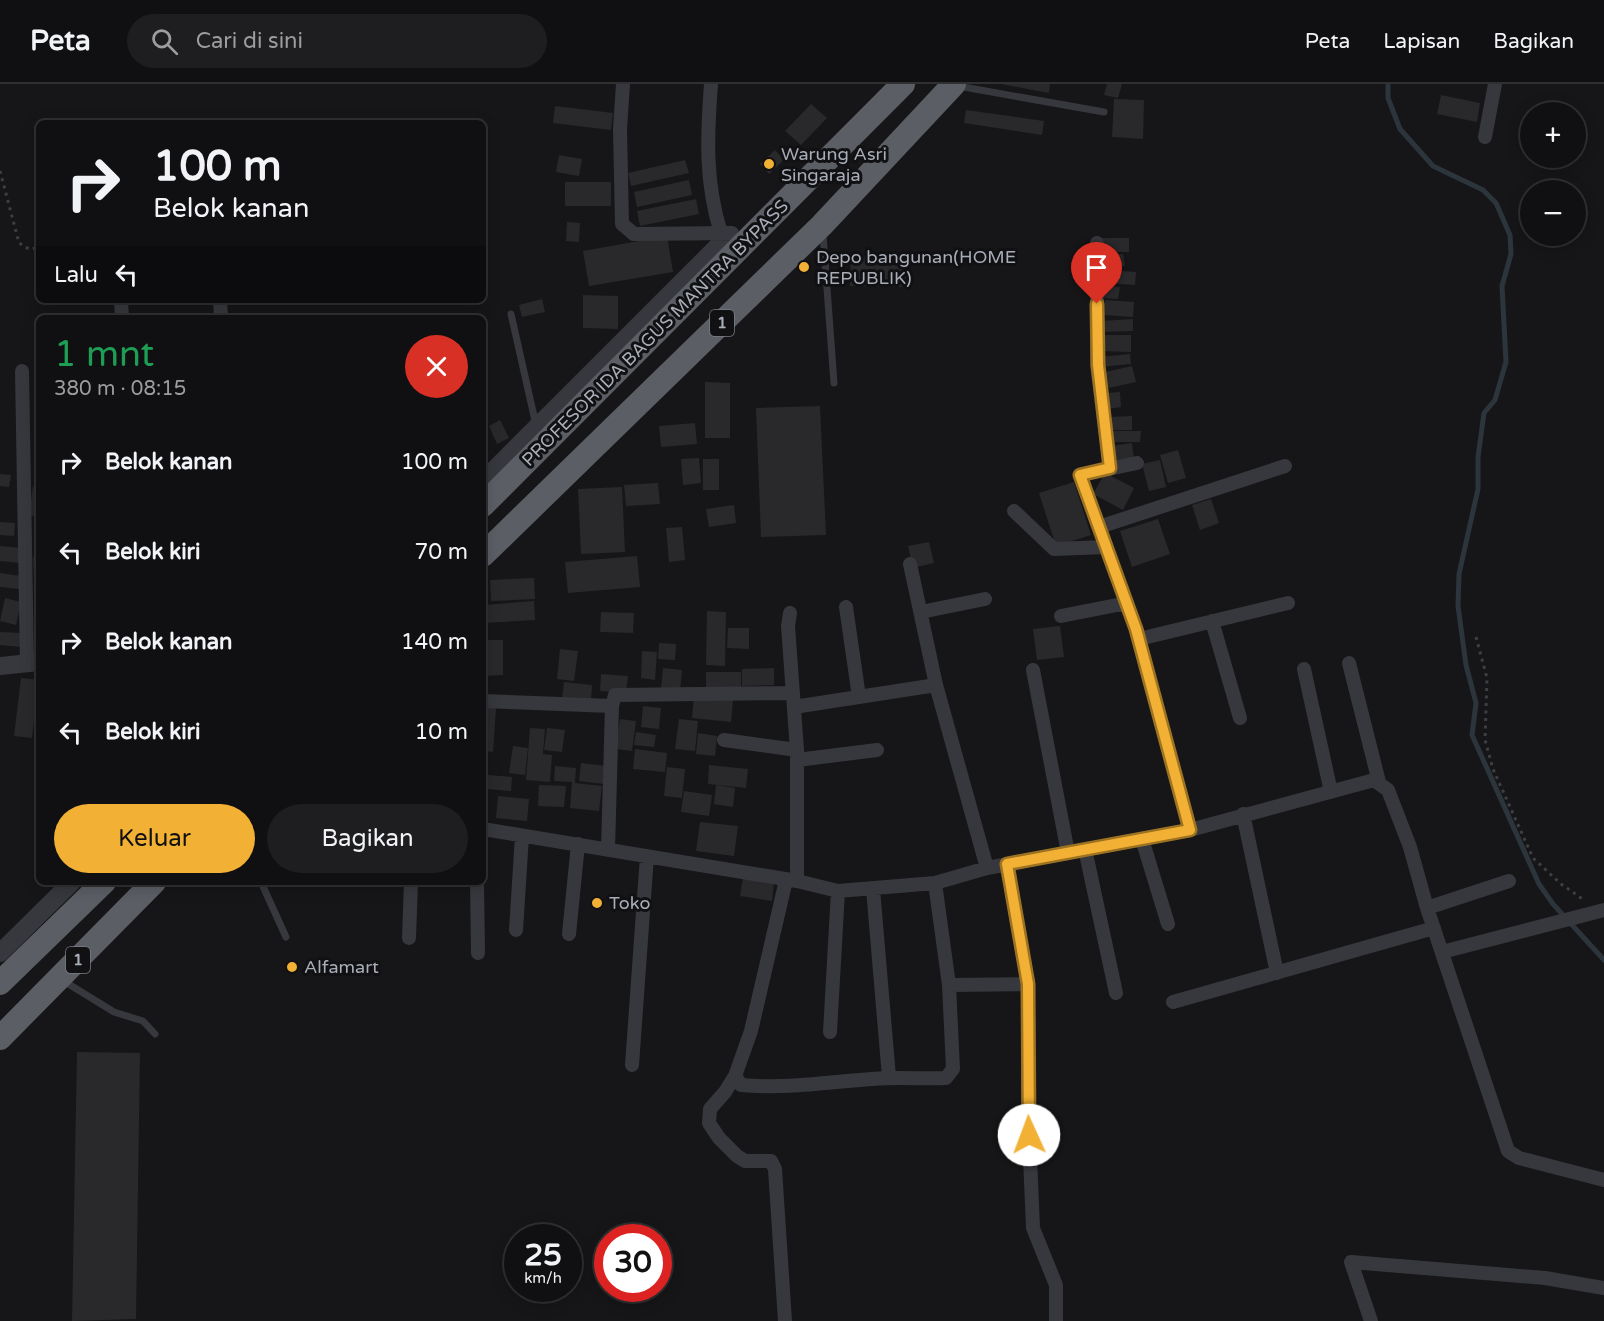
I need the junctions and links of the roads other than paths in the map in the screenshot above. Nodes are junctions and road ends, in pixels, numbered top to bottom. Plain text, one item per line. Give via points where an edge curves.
1 (623, 84) edge
2 (711, 84) edge
3 (903, 84) edge
4 (1495, 84) edge
5 (953, 85) edge
6 (1104, 112) dead end
7 (1485, 137) dead end
8 (822, 225) junction
9 (725, 233) junction
10 (755, 233) junction
11 (1097, 243) dead end
12 (511, 314) dead end
13 (22, 372) dead end
14 (834, 383) dead end
15 (536, 425) junction
16 (1137, 463) dead end
17 (1286, 466) dead end
18 (1110, 468) junction
19 (486, 494) edge
20 (486, 494) edge
21 (1014, 511) dead end
22 (1099, 527) junction
23 (1106, 547) junction
24 (486, 552) edge
25 (910, 564) dead end
26 (985, 598) dead end
27 (1127, 603) junction
28 (1288, 603) dead end
29 (846, 607) dead end
30 (921, 612) junction
31 (790, 613) dead end
32 (1061, 616) dead end
33 (1212, 621) junction
34 (1139, 639) junction
35 (33, 663) edge
36 (1349, 663) dead end
37 (0, 666) edge
38 (1304, 669) dead end
39 (1033, 670) dead end
40 (936, 685) junction
41 (859, 697) junction
42 (794, 700) junction
43 (486, 701) edge
44 (612, 706) junction
45 (1240, 718) dead end
46 (724, 740) dead end
47 (877, 750) dead end
48 (797, 755) junction
49 (1380, 782) junction
50 (1331, 792) junction
51 (1243, 814) junction
52 (486, 830) edge
53 (1190, 830) junction
54 (522, 836) junction
55 (1142, 839) junction
56 (578, 844) junction
57 (608, 849) junction
58 (1085, 849) junction
59 (1068, 853) junction
60 (647, 856) junction
61 (1007, 864) junction
62 (987, 868) junction
63 (791, 880) junction
64 (1509, 881) dead end
65 (935, 883) junction
66 (69, 885) edge
67 (101, 885) edge
68 (151, 885) edge
69 (262, 885) edge
70 (411, 885) edge
71 (477, 885) edge
72 (873, 890) junction
73 (838, 891) junction
74 (1427, 908) junction
75 (1602, 910) edge
76 (1168, 924) dead end
77 (1434, 928) junction
78 (516, 930) dead end
79 (569, 934) dead end
80 (286, 937) dead end
81 (408, 938) dead end
82 (1442, 952) junction
83 (0, 953) edge
84 (478, 953) dead end
85 (1276, 973) junction
86 (59, 979) junction
87 (0, 983) edge
88 (1028, 984) junction
89 (950, 985) junction
90 (1116, 993) dead end
91 (1173, 1002) dead end
92 (830, 1032) dead end
93 (155, 1034) dead end
94 (0, 1038) edge
95 (632, 1065) dead end
96 (735, 1077) junction
97 (889, 1077) junction
98 (1604, 1180) edge
99 (1604, 1288) edge
100 (785, 1321) edge
101 (1056, 1321) edge
102 (1371, 1321) edge

1 - 9 street via 622,224 634,234
2 - 9 street via 707,171 714,210
3 - 10 highway, PROFESOR IDA BAGUS MANTRA BYPASS / 1
4 - 7 street
5 - 6 lane
5 - 8 highway, PROFESOR IDA BAGUS MANTRA BYPASS / 1
8 - 14 lane
8 - 24 highway, PROFESOR IDA BAGUS MANTRA BYPASS / 1
9 - 10 street
9 - 15 street
10 - 19 highway, PROFESOR IDA BAGUS MANTRA BYPASS / 1
11 - 18 street via 1098,365
12 - 15 lane
13 - 35 street
15 - 20 street
16 - 18 street
17 - 22 street
18 - 22 street via 1080,475
21 - 23 street via 1054,549
22 - 23 street
23 - 27 street
25 - 30 street
26 - 30 street
27 - 32 street
27 - 34 street
28 - 33 street
29 - 41 street
30 - 40 street
31 - 42 street
33 - 34 street
33 - 45 street
34 - 53 street
35 - 37 street
36 - 49 street
38 - 50 street
39 - 59 street
40 - 41 street
40 - 62 street
41 - 42 street
42 - 44 street via 616,694
42 - 48 street
43 - 44 street
44 - 57 street
46 - 48 street
47 - 48 street
48 - 63 street
49 - 50 street via 1374,780
49 - 74 street via 1388,790 1410,847
50 - 51 street
51 - 53 street
51 - 85 street
52 - 54 street
53 - 55 street
54 - 56 street
54 - 78 street
55 - 58 street
55 - 76 street
56 - 57 street
56 - 79 street
57 - 60 street
58 - 59 street
58 - 90 street
59 - 61 street
60 - 63 street
60 - 95 street
61 - 62 street
61 - 88 street
62 - 65 street
63 - 73 street
63 - 96 street
64 - 74 street
65 - 72 street
65 - 89 street
66 - 83 street
67 - 87 highway, 1
68 - 86 highway, 1
69 - 80 lane
70 - 81 street
71 - 84 street
72 - 73 street
72 - 97 street
73 - 92 street
74 - 77 street
75 - 82 street
77 - 82 street
77 - 85 street
82 - 98 street via 1508,1151 1519,1158
85 - 91 street
86 - 93 lane via 114,1012 143,1021
86 - 94 highway, 1
88 - 89 street
88 - 101 street via 1033,1228 1056,1285
89 - 97 street via 951,1075
96 - 97 street via 741,1085 762,1087
96 - 100 street via 710,1109 709,1123 737,1156 745,1161 771,1161 775,1169
99 - 102 street via 1545,1278 1352,1262

